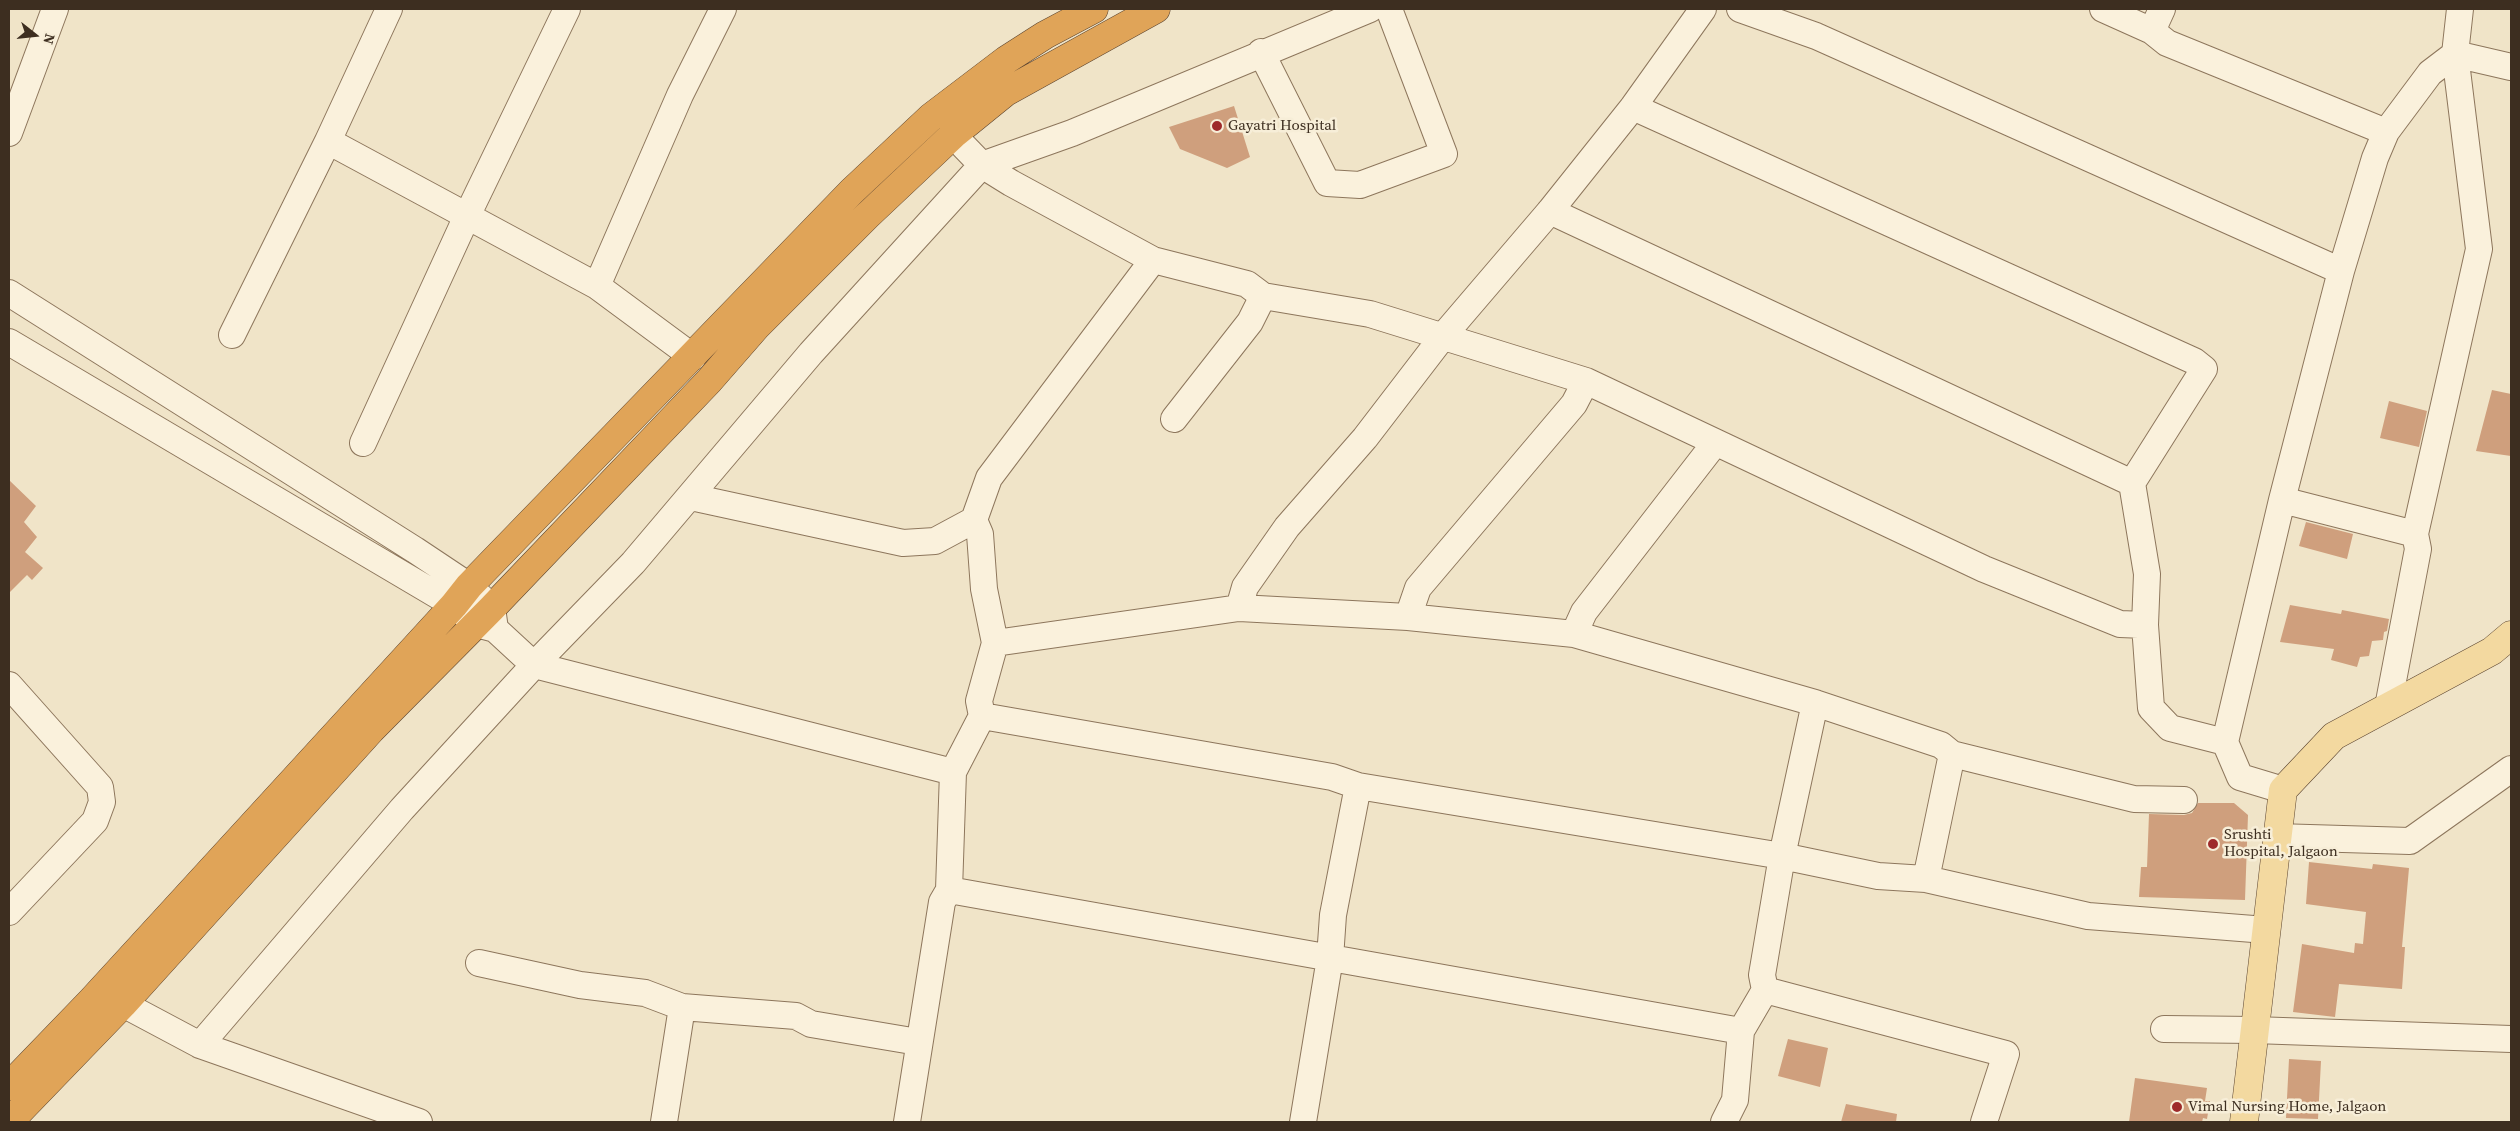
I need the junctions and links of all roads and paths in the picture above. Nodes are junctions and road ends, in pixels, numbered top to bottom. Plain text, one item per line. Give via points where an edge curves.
1 (55, 9) edge
2 (389, 9) edge
3 (566, 9) edge
4 (723, 9) edge
5 (1094, 9) edge
6 (1156, 9) edge
7 (1370, 9) edge
8 (1389, 9) edge
9 (1703, 9) edge
10 (1740, 9) edge
11 (2103, 9) edge
12 (2460, 9) edge
13 (2157, 20) edge
14 (1261, 52) junction
15 (2455, 54) junction
16 (2511, 67) edge
17 (1633, 107) junction
18 (2386, 132) junction
19 (9, 133) edge
20 (953, 135) junction
21 (328, 141) junction
22 (982, 164) junction
23 (1550, 211) junction
24 (467, 216) junction
25 (1153, 260) junction
26 (2341, 271) junction
27 (597, 286) junction
28 (9, 293) edge
29 (1263, 296) junction
30 (232, 335) dead end
31 (1444, 335) junction
32 (9, 342) edge
33 (693, 357) junction
34 (1586, 381) junction
35 (1174, 419) dead end
36 (363, 443) dead end
37 (1715, 443) junction
38 (2132, 483) junction
39 (691, 497) junction
40 (2282, 500) junction
41 (974, 520) junction
42 (2415, 534) junction
43 (462, 596) junction
44 (1239, 608) junction
45 (1408, 617) junction
46 (488, 620) junction
47 (2145, 626) junction
48 (1574, 634) junction
49 (2511, 635) edge
50 (995, 643) junction
51 (534, 665) junction
52 (9, 685) edge
53 (1815, 703) junction
54 (2388, 707) junction
55 (982, 716) junction
56 (2225, 742) junction
57 (1952, 754) junction
58 (2511, 769) edge
59 (953, 772) junction
60 (1358, 786) junction
61 (2283, 790) junction
62 (2184, 800) dead end
63 (2276, 837) junction
64 (1782, 856) junction
65 (1926, 879) junction
66 (950, 890) junction
67 (9, 912) edge
68 (2266, 930) junction
69 (1330, 958) junction
70 (479, 963) dead end
71 (1765, 990) junction
72 (123, 1004) junction
73 (682, 1007) junction
74 (2164, 1029) dead end
75 (2254, 1030) junction
76 (1741, 1031) junction
77 (2511, 1039) edge
78 (918, 1042) junction
79 (200, 1045) junction
80 (19, 1067) edge
81 (9, 1086) edge
82 (9, 1122) edge
83 (419, 1122) edge
84 (664, 1122) edge
85 (907, 1122) edge
86 (1303, 1122) edge
87 (1724, 1122) edge
88 (1984, 1122) edge
89 (2244, 1122) edge

1 - 19 street
2 - 21 street
3 - 24 street
4 - 27 street via 680,95
5 - 33 highway via 1006,60 931,116 852,191
6 - 20 highway via 1006,92
7 - 14 street
8 - 14 street via 1444,154 1360,185 1327,183
9 - 17 street
10 - 26 street via 1816,36
11 - 13 street
12 - 15 street
13 - 18 street via 2167,43
14 - 22 street via 1072,133
15 - 16 street
15 - 18 street via 2430,73
15 - 42 street via 2479,249
17 - 23 street
17 - 38 street via 2194,361 2204,369
18 - 26 street
20 - 22 street
20 - 46 highway via 757,326
21 - 24 street
21 - 30 street
22 - 25 street
22 - 39 street via 811,353
23 - 31 street
23 - 38 street
24 - 27 street
24 - 36 street
25 - 29 street via 1247,284
25 - 41 street via 989,478
26 - 40 street
27 - 33 street
28 - 43 street via 408,545
29 - 31 street via 1370,314
29 - 35 street via 1250,322
31 - 34 street
31 - 44 street via 1365,438 1287,527 1245,587
32 - 43 street
33 - 43 highway
34 - 37 street
34 - 45 street via 1574,404 1418,588
37 - 47 street via 1984,569 2120,624
37 - 48 street via 1584,612
38 - 47 street via 2147,574
39 - 41 street via 903,542 935,541
39 - 51 street
40 - 42 street
40 - 56 street
41 - 50 street via 980,534 984,589
42 - 54 street via 2418,549
43 - 46 street
43 - 80 highway via 92,1000
44 - 45 street
44 - 50 street
45 - 48 street
46 - 51 street
46 - 72 highway via 371,730
47 - 56 street via 2151,708 2170,728
48 - 53 street
49 - 54 main road via 2492,652
50 - 55 street via 979,700
51 - 59 street
51 - 79 street via 402,809
52 - 67 street via 100,786 102,802 95,821
53 - 57 street via 1941,745
53 - 64 street
54 - 61 main road via 2334,736
55 - 59 street
55 - 60 street via 1332,777
56 - 61 street via 2240,777
57 - 62 street via 2134,798
57 - 65 street
58 - 63 street via 2410,841
59 - 66 street
60 - 64 street
60 - 69 street via 1333,915
61 - 63 main road
63 - 68 main road
64 - 65 street via 1878,876
64 - 71 street via 1762,975
65 - 68 street via 2088,916
66 - 69 street
66 - 78 street via 942,902
68 - 75 main road
69 - 76 street
69 - 86 street
70 - 73 street via 580,985 645,993
71 - 76 street
71 - 88 street via 2006,1054
72 - 79 street
72 - 82 highway
73 - 78 street via 796,1016 811,1024
73 - 84 street
74 - 75 street
75 - 77 street
75 - 89 main road
76 - 87 street via 1736,1100
78 - 85 street
79 - 83 street
80 - 81 highway

